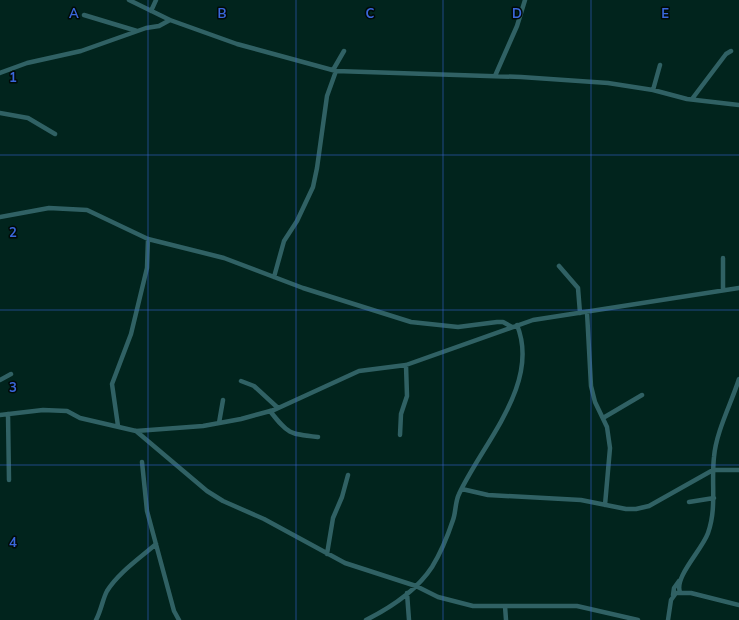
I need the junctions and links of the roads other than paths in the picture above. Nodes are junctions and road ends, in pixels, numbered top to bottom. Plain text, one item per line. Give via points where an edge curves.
1 (129, 0) edge
2 (156, 0) edge
3 (526, 0) edge
4 (151, 11) junction
5 (84, 15) dead end
6 (170, 20) junction
7 (137, 31) junction
8 (344, 51) dead end
9 (731, 51) dead end
10 (660, 65) dead end
11 (334, 71) junction
12 (0, 73) edge
13 (495, 76) junction
14 (653, 90) junction
15 (692, 99) junction
16 (739, 105) edge
17 (0, 113) edge
18 (55, 134) dead end
19 (0, 217) edge
20 (148, 239) junction
21 (723, 258) dead end
22 (559, 266) dead end
23 (274, 277) junction
24 (739, 288) edge
25 (723, 289) junction
26 (587, 312) junction
27 (580, 313) junction
28 (514, 326) junction
29 (406, 366) junction
30 (11, 374) dead end
31 (739, 379) edge
32 (0, 380) edge
33 (241, 381) dead end
34 (642, 396) dead end
35 (223, 400) dead end
36 (278, 408) junction
37 (270, 411) junction
38 (8, 414) junction
39 (0, 415) edge
40 (603, 418) junction
41 (219, 423) junction
42 (118, 426) junction
43 (136, 431) junction
44 (400, 435) dead end
45 (318, 437) dead end
46 (142, 462) dead end
47 (713, 470) junction
48 (739, 470) edge
49 (348, 475) dead end
50 (8, 480) dead end
51 (462, 489) junction
52 (714, 498) junction
53 (689, 502) dead end
54 (605, 505) junction
55 (156, 544) junction
56 (327, 554) junction
57 (679, 581) junction
58 (416, 586) junction
59 (680, 592) junction
60 (407, 593) junction
61 (673, 595) junction
62 (739, 605) edge
63 (505, 606) junction
64 (96, 620) edge
65 (179, 620) edge
66 (366, 620) edge
67 (409, 620) edge
68 (506, 620) edge
69 (638, 620) edge
70 (668, 620) edge

1 - 4 street
2 - 4 street
3 - 13 street
4 - 6 street
5 - 7 street
6 - 7 street via 159,26
6 - 11 street via 237,44
7 - 12 street via 81,51 28,63
8 - 11 street
9 - 15 street
10 - 14 street
11 - 13 street
11 - 23 street via 327,96 313,187 284,241
13 - 14 street via 608,83
14 - 15 street
15 - 16 street
17 - 18 street via 28,118
19 - 20 street via 49,208 87,210
20 - 23 street via 224,258
20 - 42 street via 147,268 131,334 112,384
21 - 25 street
22 - 27 street via 578,288
23 - 28 street via 419,324 458,327 503,322
24 - 25 street
25 - 26 street
26 - 27 street
26 - 40 street via 591,386
27 - 28 street via 533,320
28 - 29 street
28 - 51 street via 521,338 523,366 502,420
29 - 36 street via 359,371
29 - 44 street via 407,396 401,414
30 - 32 street
31 - 47 street via 714,451
33 - 36 street via 254,386
34 - 40 street
35 - 41 street
36 - 37 street
37 - 41 street
37 - 45 street via 284,429 294,434
38 - 39 street
38 - 42 street via 43,410 67,411 80,418
38 - 50 street
40 - 54 street via 610,448
41 - 43 street
42 - 43 street
43 - 56 street via 206,491
46 - 55 street via 144,496
47 - 48 street
47 - 52 street
47 - 54 street via 642,509
49 - 56 street via 333,518
51 - 54 street via 488,496 550,497
51 - 58 street via 456,500 453,521 435,561
52 - 53 street
52 - 57 street via 711,524 706,538
55 - 64 street via 106,592
55 - 65 street via 174,611
56 - 58 street via 345,563
57 - 59 street
57 - 61 street
58 - 60 street
58 - 63 street via 438,596 473,606
59 - 61 street
59 - 62 street
60 - 66 street
60 - 67 street
61 - 70 street
63 - 68 street
63 - 69 street via 577,606

